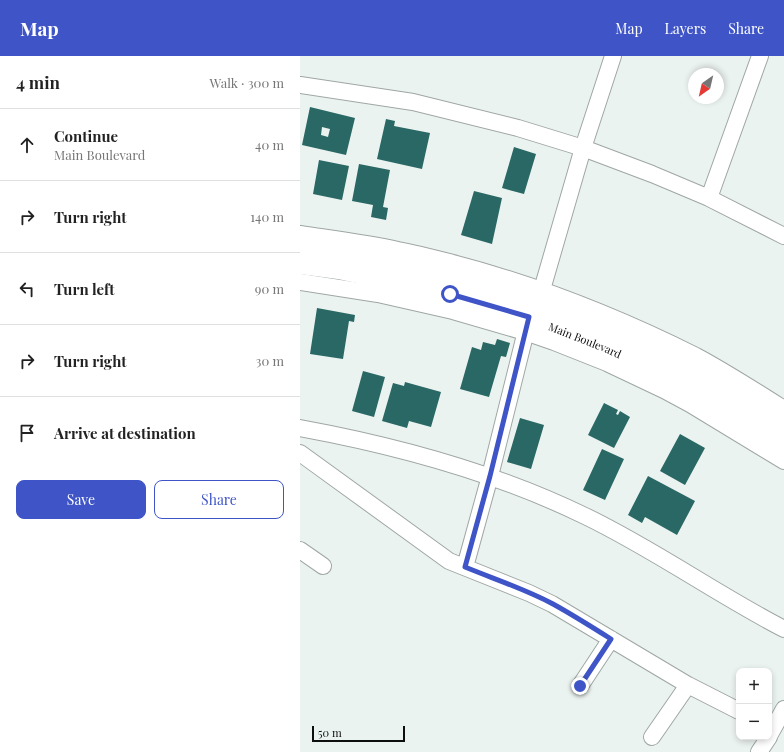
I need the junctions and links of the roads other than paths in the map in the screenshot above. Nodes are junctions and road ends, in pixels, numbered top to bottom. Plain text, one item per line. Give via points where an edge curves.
1 (610, 56) edge
2 (760, 56) edge
3 (300, 85) edge
4 (583, 148) junction
5 (709, 198) junction
6 (300, 234) edge
7 (784, 236) edge
8 (300, 249) edge
9 (300, 264) edge
10 (300, 282) edge
11 (534, 311) junction
12 (784, 409) edge
13 (300, 428) edge
14 (783, 435) edge
15 (300, 453) edge
16 (784, 461) edge
17 (490, 476) junction
18 (300, 550) edge
19 (323, 566) dead end
20 (465, 567) junction
21 (784, 629) edge
22 (611, 639) junction
23 (688, 685) junction
24 (580, 686) dead end
25 (736, 709) edge
26 (784, 709) edge
27 (773, 732) edge
28 (652, 737) dead end
29 (759, 752) edge

1 - 4 street
2 - 5 street
3 - 4 street via 413,102 518,128
4 - 5 street
4 - 11 street
5 - 7 street
6 - 11 street via 399,250 481,271
8 - 11 main road, Main Boulevard via 383,263 494,289
9 - 11 main road, Main Boulevard via 339,269
10 - 11 street via 378,294 453,311
11 - 12 street via 602,313 691,354
11 - 14 main road, Main Boulevard via 604,347 664,373
11 - 16 street via 554,342 664,390
11 - 17 street
13 - 17 street via 391,447
15 - 20 street via 449,561
17 - 20 street
17 - 21 street via 585,516
18 - 19 street
20 - 22 street via 552,604
22 - 23 street
22 - 24 street
23 - 25 street
23 - 28 street
26 - 27 street
27 - 29 street

